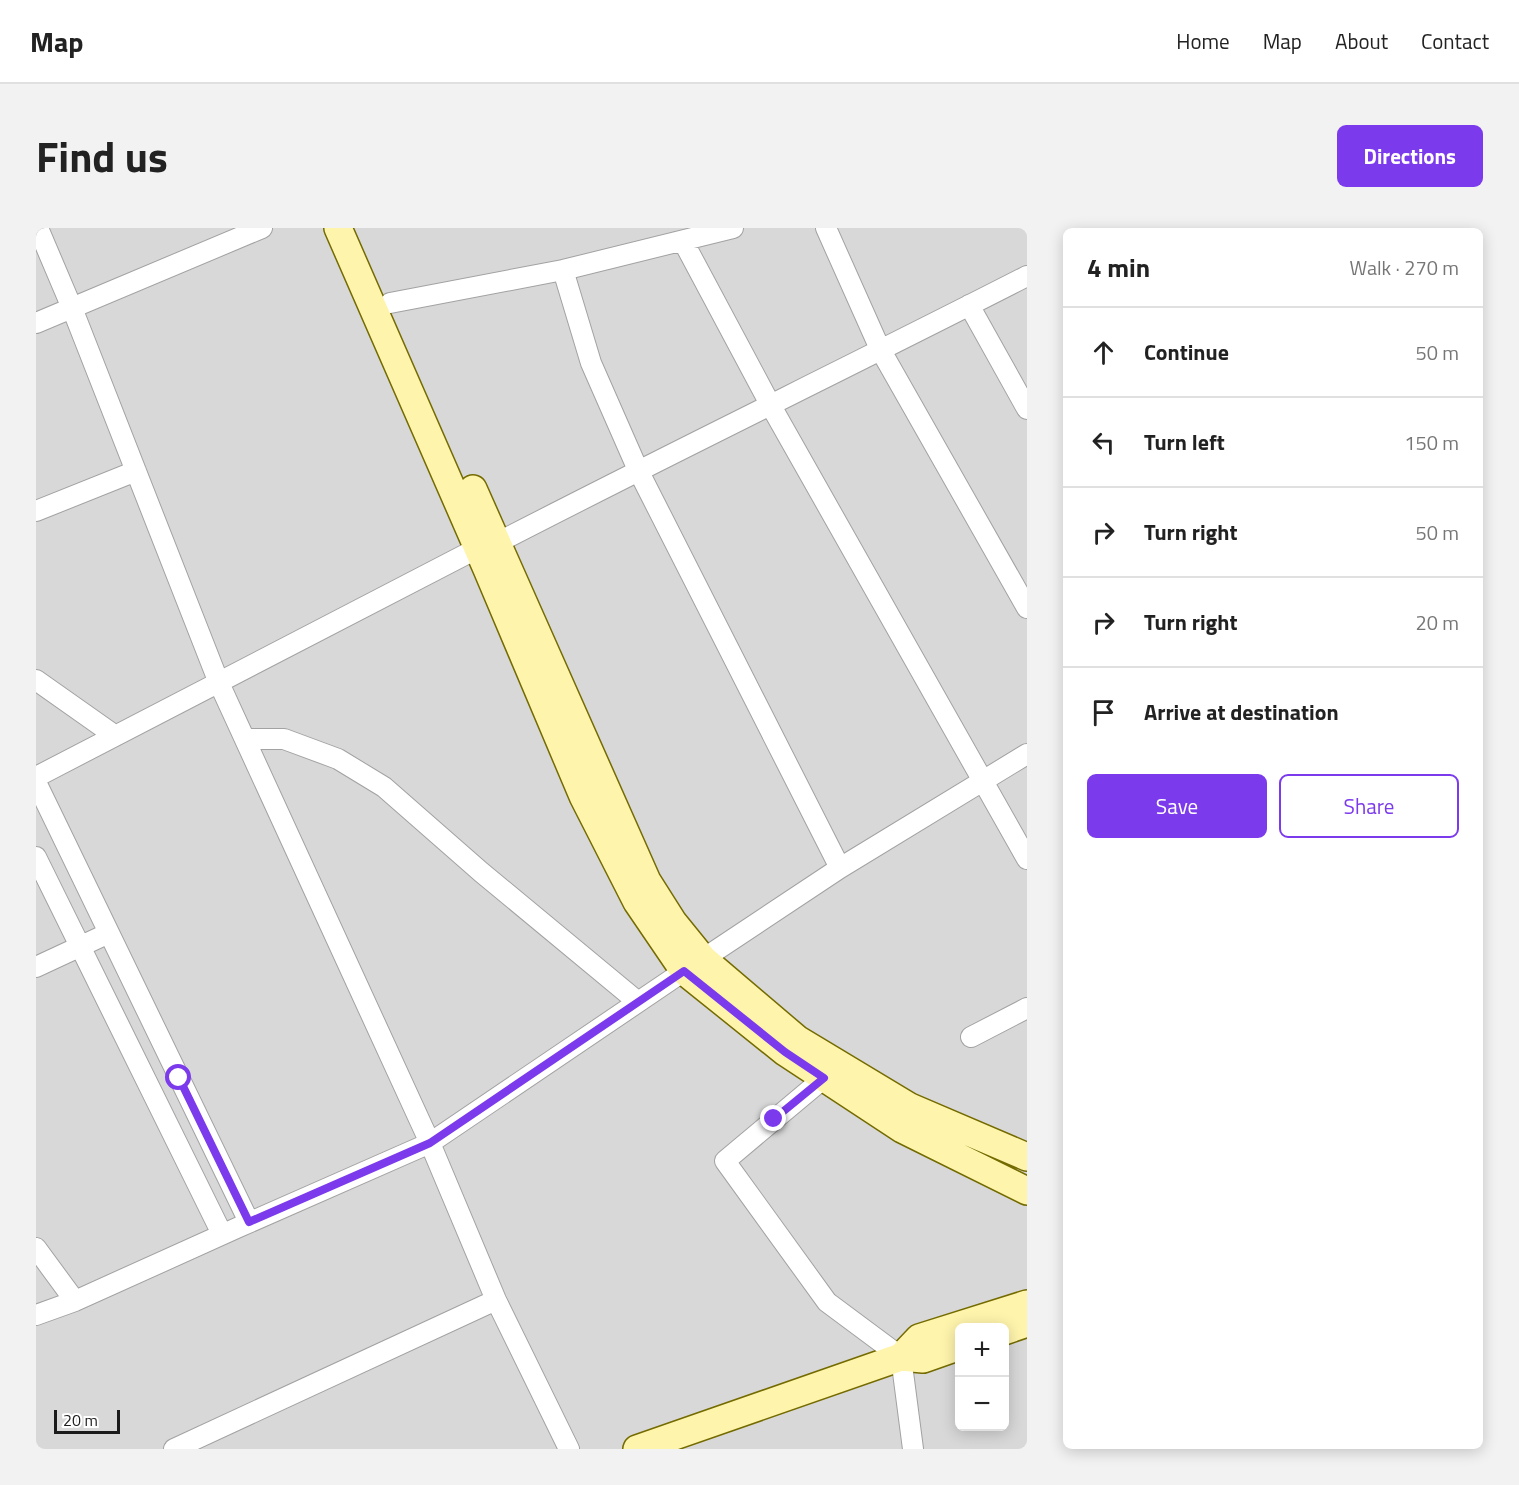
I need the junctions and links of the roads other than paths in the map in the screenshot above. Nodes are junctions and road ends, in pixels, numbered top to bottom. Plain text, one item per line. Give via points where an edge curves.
1 (38, 228) edge
2 (262, 228) edge
3 (338, 228) edge
4 (357, 228) edge
5 (733, 228) edge
6 (826, 228) edge
7 (683, 241) junction
8 (563, 270) junction
9 (1027, 276) edge
10 (390, 303) junction
11 (969, 305) junction
12 (72, 308) junction
13 (36, 322) edge
14 (880, 349) junction
15 (771, 406) junction
16 (1027, 409) edge
17 (638, 470) junction
18 (136, 471) junction
19 (36, 511) edge
20 (488, 546) junction
21 (1027, 608) edge
22 (36, 680) edge
23 (219, 683) junction
24 (114, 735) junction
25 (246, 739) junction
26 (1027, 754) edge
27 (36, 777) edge
28 (984, 780) junction
29 (36, 782) edge
30 (36, 857) edge
31 (1027, 859) edge
32 (840, 868) junction
33 (109, 933) junction
34 (80, 946) junction
35 (694, 965) junction
36 (36, 967) edge
37 (638, 1002) junction
38 (1027, 1008) edge
39 (971, 1037) dead end
40 (824, 1078) junction
41 (430, 1143) junction
42 (1027, 1157) edge
43 (1027, 1191) edge
44 (249, 1222) junction
45 (222, 1234) junction
46 (36, 1248) edge
47 (496, 1300) junction
48 (75, 1301) junction
49 (1027, 1304) edge
50 (36, 1315) edge
51 (1027, 1323) edge
52 (1009, 1330) edge
53 (955, 1348) edge
54 (901, 1358) junction
55 (174, 1449) edge
56 (569, 1449) edge
57 (637, 1449) edge
58 (913, 1449) edge

1 - 12 street
2 - 12 street
3 - 20 main road
4 - 10 main road
5 - 7 street
6 - 14 street
7 - 8 street
7 - 15 street
8 - 10 street
8 - 17 street via 591,363
9 - 11 street
10 - 20 main road
11 - 14 street
11 - 16 street
12 - 13 street
12 - 18 street
14 - 15 street
14 - 21 street
15 - 17 street
15 - 28 street
17 - 20 street
17 - 32 street
18 - 19 street
18 - 23 street
20 - 23 street
20 - 35 main road via 647,880
22 - 24 street
23 - 24 street
23 - 25 street
24 - 27 street
25 - 37 street via 284,739 338,759 384,787
25 - 41 street
26 - 28 street
28 - 31 street
28 - 32 street
29 - 33 street
30 - 34 street
32 - 35 street
33 - 34 street
33 - 44 street
34 - 36 street
34 - 45 street
35 - 37 street
35 - 40 main road via 785,1052
35 - 42 main road via 797,1039 910,1107
37 - 41 street
38 - 39 street
40 - 43 main road via 902,1129
40 - 54 street via 725,1161 827,1302
41 - 44 street
41 - 47 street
44 - 45 street
45 - 48 street
46 - 48 street
47 - 55 street
47 - 56 street
48 - 50 street
49 - 54 main road via 919,1338
51 - 52 main road
53 - 54 main road via 923,1359
54 - 57 main road
54 - 58 street

